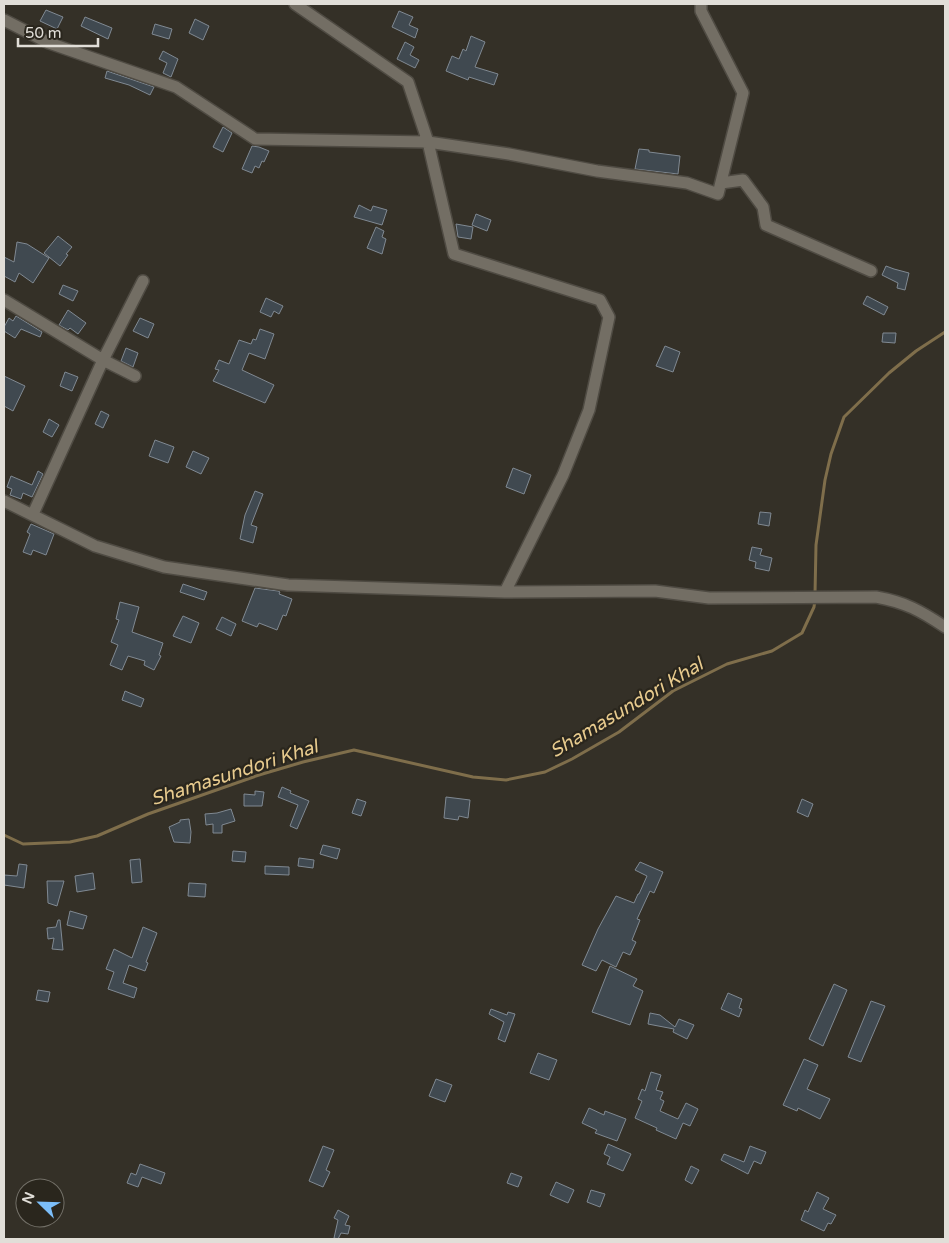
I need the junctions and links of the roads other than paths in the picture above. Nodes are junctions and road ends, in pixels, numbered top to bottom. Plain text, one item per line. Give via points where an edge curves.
1 (295, 4) edge
2 (701, 4) edge
3 (4, 20) edge
4 (428, 142) junction
5 (721, 183) junction
6 (871, 271) dead end
7 (143, 281) dead end
8 (4, 300) edge
9 (103, 360) junction
10 (135, 376) dead end
11 (4, 501) edge
12 (33, 514) junction
13 (505, 592) junction
14 (945, 627) edge

1 - 4 street via 408,82
2 - 5 street via 701,11 743,93
3 - 4 street via 49,43 176,87 255,139
4 - 5 street via 687,183 718,194
4 - 13 street via 454,254 600,300 609,317 589,410 563,475
5 - 6 street via 743,180 763,207 766,225
7 - 9 street
8 - 9 street
9 - 10 street
9 - 12 street
11 - 12 street
12 - 13 street via 95,546 164,567 288,585
13 - 14 street via 655,591 709,598 876,597 896,600

